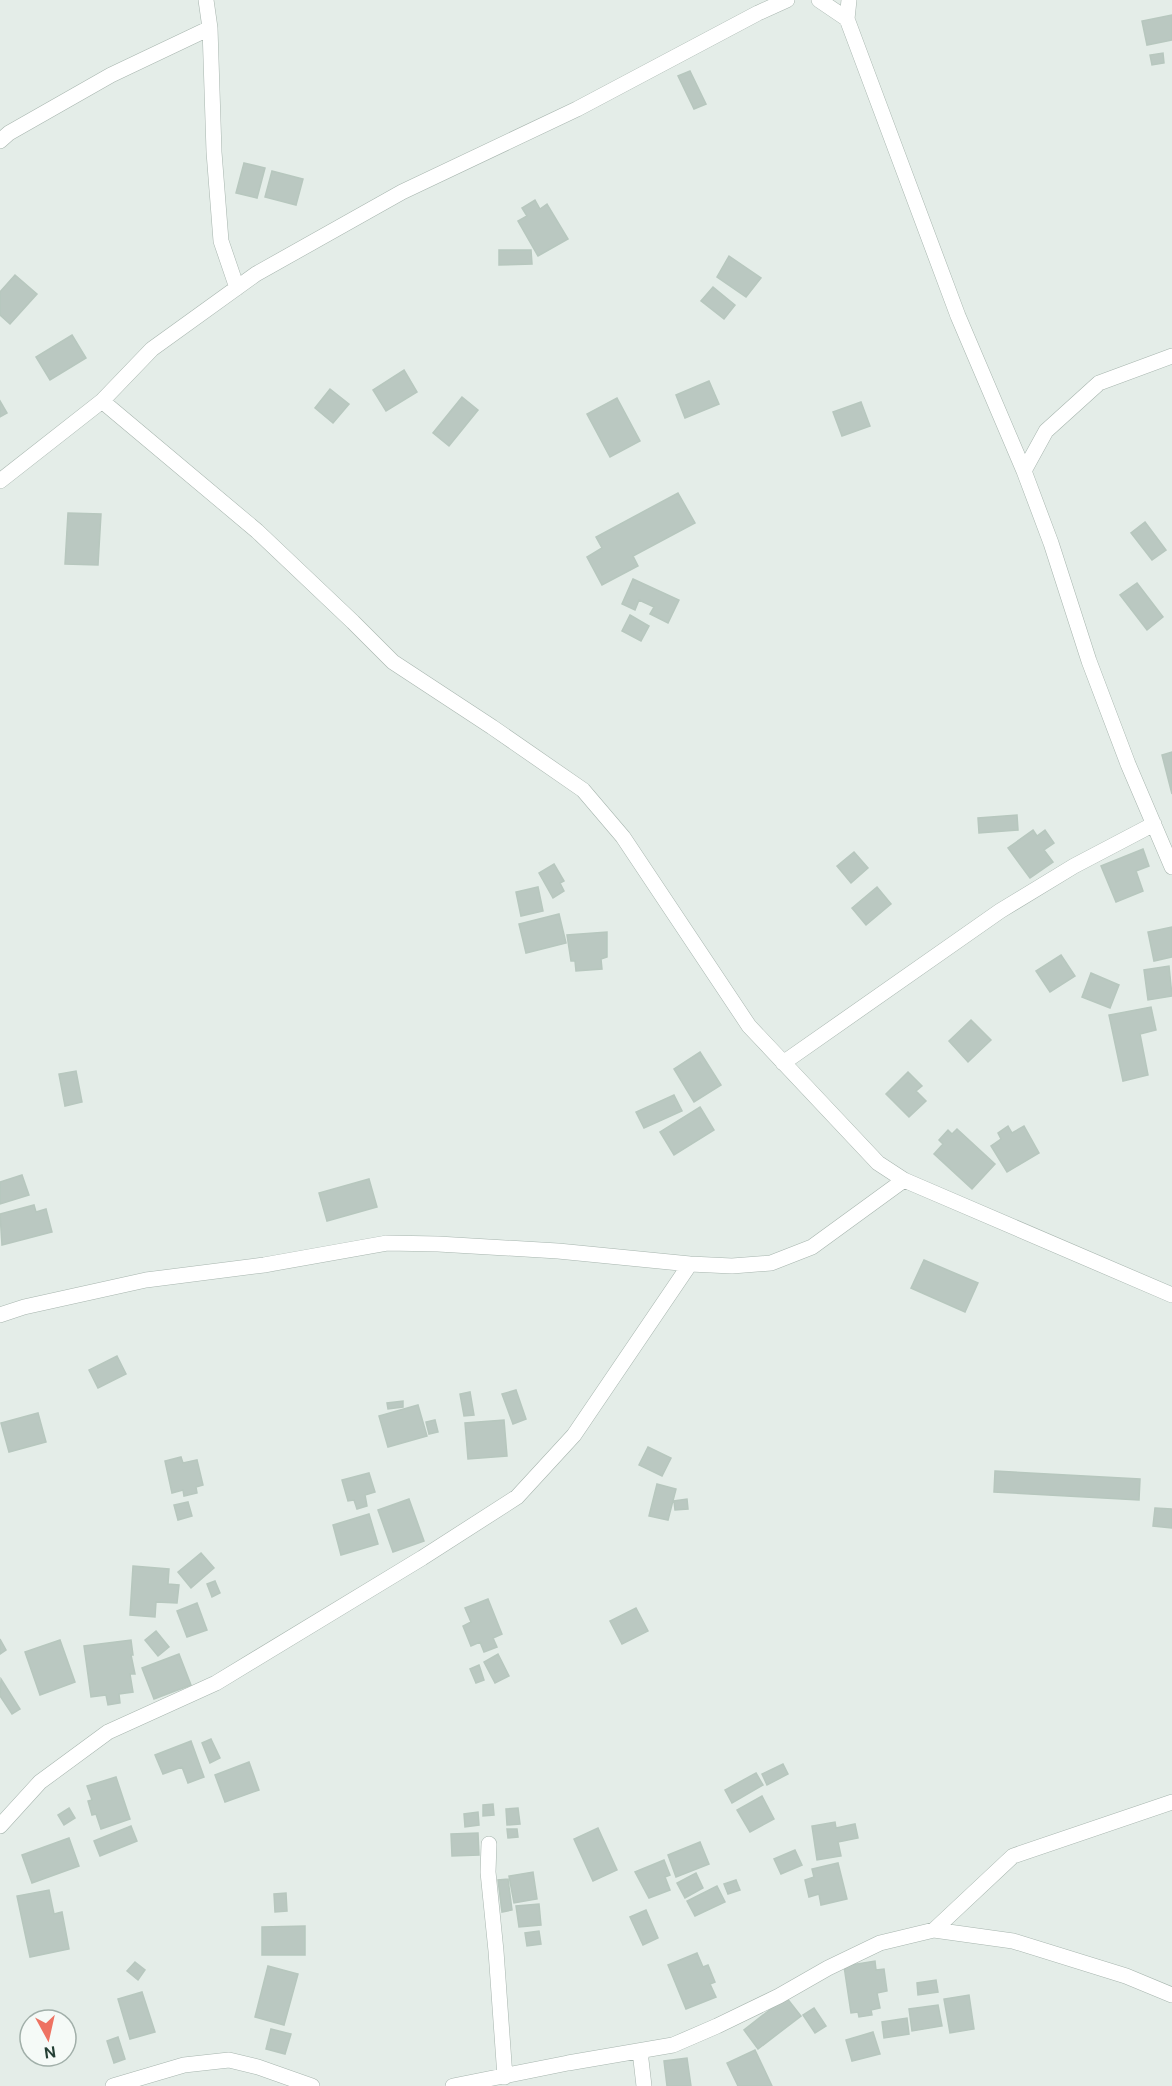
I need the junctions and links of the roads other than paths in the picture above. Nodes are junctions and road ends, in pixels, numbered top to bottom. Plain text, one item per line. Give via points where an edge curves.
1 (206, 0) edge
2 (787, 0) edge
3 (819, 0) edge
4 (849, 0) edge
5 (847, 19) junction
6 (210, 28) junction
7 (0, 141) edge
8 (237, 288) junction
9 (1172, 356) edge
10 (102, 400) junction
11 (1024, 471) junction
12 (0, 481) edge
13 (1162, 831) edge
14 (1172, 867) edge
15 (783, 1063) junction
16 (904, 1180) junction
17 (690, 1264) junction
18 (1172, 1295) edge
19 (0, 1315) edge
20 (1172, 1802) edge
21 (0, 1826) edge
22 (489, 1844) dead end
23 (934, 1930) junction
24 (1172, 1995) edge
25 (640, 2050) junction
26 (504, 2077) junction
27 (113, 2086) edge
28 (312, 2086) edge
29 (453, 2086) edge
30 (644, 2086) edge

1 - 6 street
2 - 8 street via 577,109 402,192
3 - 5 street
4 - 5 street
5 - 11 street via 958,316
6 - 7 street via 111,75
6 - 8 street via 221,241
8 - 10 street via 152,349
9 - 11 street via 1099,383 1046,431
10 - 12 street
10 - 15 street via 257,531 393,662 583,790 623,837 749,1026
11 - 13 street via 1128,764
13 - 14 street
13 - 15 street via 1074,866 1000,911
15 - 16 street via 878,1162
16 - 17 street via 812,1247 771,1263
16 - 18 street
17 - 19 street via 558,1251 387,1243 264,1265 146,1280
17 - 21 street via 574,1435 517,1497 216,1683 108,1732 40,1782
20 - 23 street via 1013,1856
22 - 26 street
23 - 24 street via 1013,1941 1126,1976
23 - 25 street via 880,1943 717,2026 673,2045
25 - 26 street
25 - 30 street
26 - 29 street
27 - 28 street via 184,2065 229,2060

